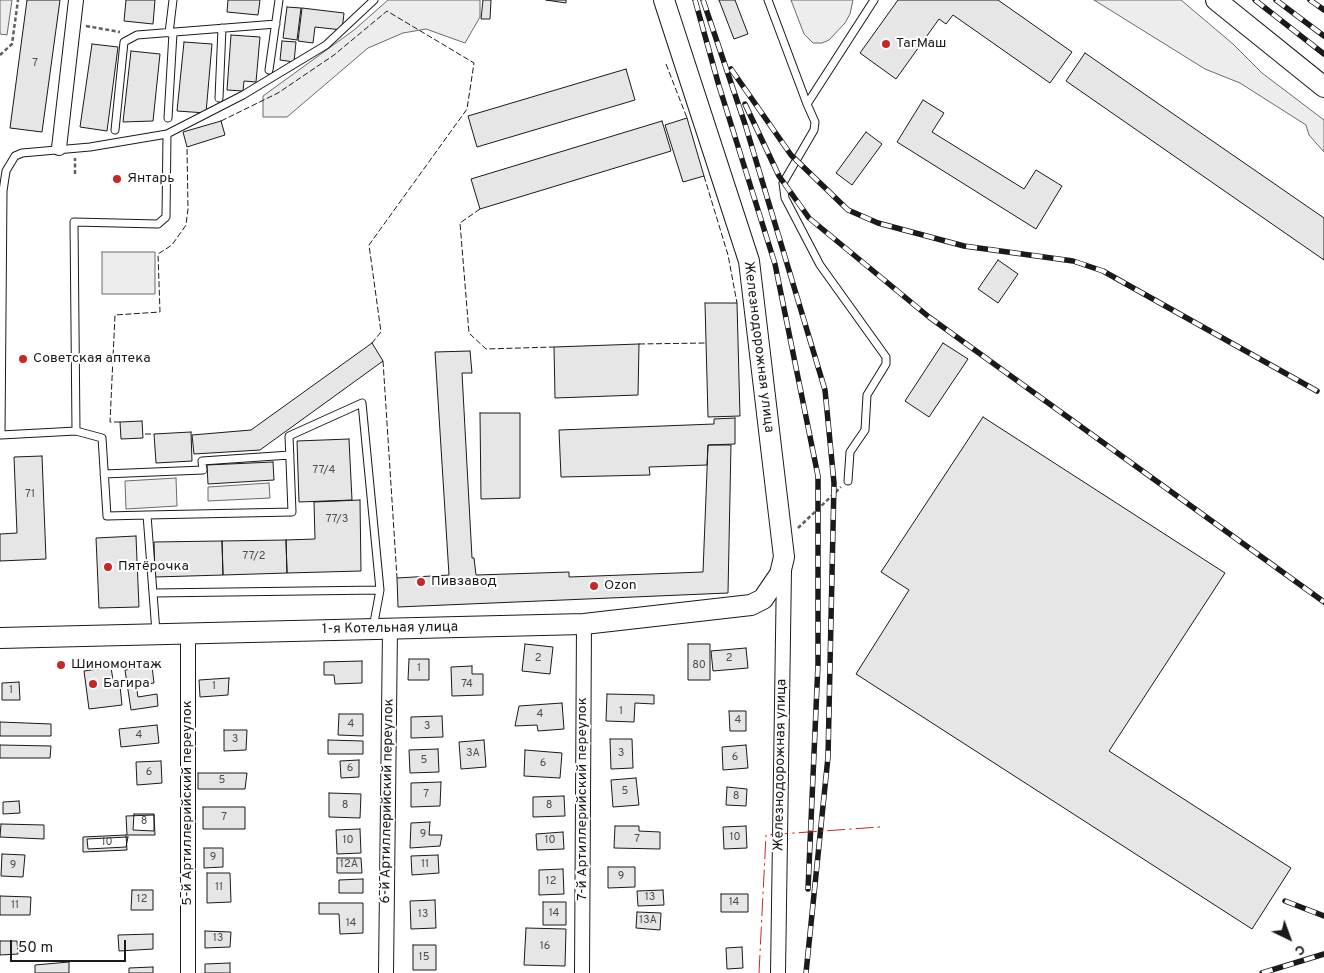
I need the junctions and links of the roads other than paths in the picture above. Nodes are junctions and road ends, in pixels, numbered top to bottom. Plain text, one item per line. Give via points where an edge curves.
1 (76, 0) edge
2 (173, 0) edge
3 (279, 0) edge
4 (374, 0) edge
5 (664, 0) edge
6 (768, 0) edge
7 (874, 0) edge
8 (1216, 0) edge
9 (276, 24) junction
10 (222, 28) junction
11 (171, 33) junction
12 (269, 70) dead end
13 (1324, 88) edge
14 (219, 98) dead end
15 (807, 104) junction
16 (168, 118) dead end
17 (115, 130) dead end
18 (167, 134) junction
19 (59, 148) junction
20 (76, 431) junction
21 (1, 435) edge
22 (290, 455) junction
23 (104, 474) junction
24 (848, 481) road end
25 (147, 516) junction
26 (784, 557) junction
27 (772, 588) joint
28 (380, 590) junction
29 (153, 592) junction
30 (584, 624) junction
31 (381, 629) junction
32 (188, 633) junction
33 (156, 634) junction
34 (0, 638) edge
35 (188, 973) edge
36 (386, 973) edge
37 (582, 973) edge
38 (778, 973) edge

1 - 19 street
2 - 11 lane
3 - 9 lane
4 - 18 lane via 326,44 243,96
5 - 26 street, Железнодорожная улица via 749,261
6 - 15 lane
7 - 15 lane
8 - 13 street
9 - 10 lane
9 - 12 lane
10 - 11 lane
10 - 14 lane
11 - 16 lane
11 - 17 lane via 137,36 124,42
15 - 24 lane via 815,122 814,130 786,175 782,190 820,265 886,357 886,364 867,395 864,430 850,452
18 - 19 lane via 76,149
18 - 20 lane via 166,217 158,224 74,222
19 - 21 lane via 15,156 6,171 3,191
20 - 21 lane
20 - 23 lane via 102,438
22 - 23 lane via 202,461 203,470
22 - 25 lane via 292,512
22 - 28 lane via 289,436 362,402
23 - 25 lane via 107,516
25 - 29 lane
26 - 27 street, Железнодорожная улица
26 - 38 street, Железнодорожная улица
27 - 30 street, 1-я Котельная улица via 763,599 751,605
28 - 29 lane
28 - 31 lane
29 - 33 lane
30 - 31 street, 1-я Котельная улица
30 - 37 street, 7-й Артиллерийский переулок
31 - 32 street, 1-я Котельная улица
31 - 36 street, 6-й Артиллерийский переулок
32 - 33 street, 1-я Котельная улица
32 - 35 street, 5-й Артиллерийский переулок
33 - 34 street, 1-я Котельная улица

